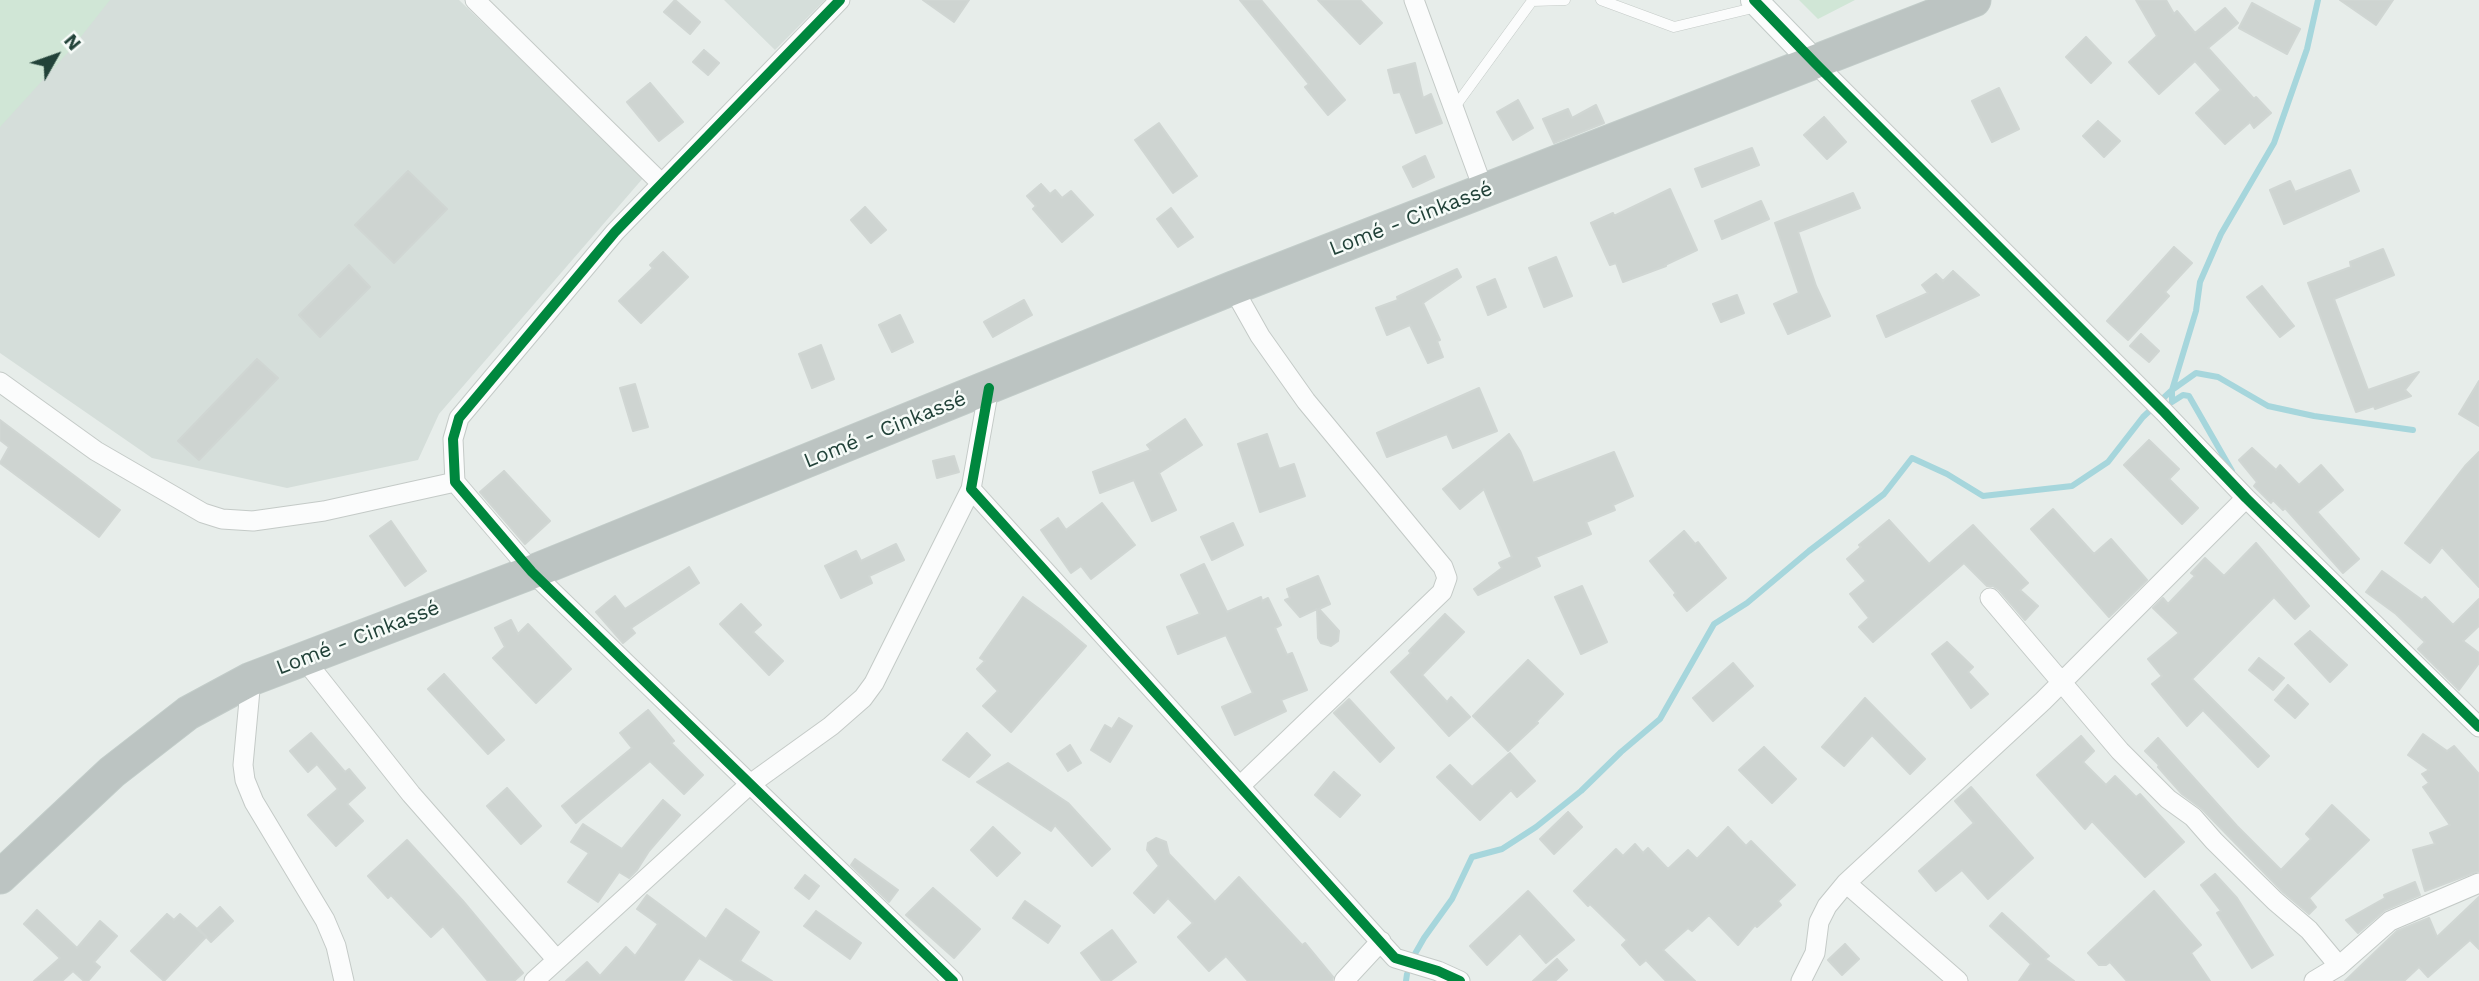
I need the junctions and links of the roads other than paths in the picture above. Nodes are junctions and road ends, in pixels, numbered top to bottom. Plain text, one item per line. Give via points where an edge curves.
1 (475, 0) edge
2 (840, 0) edge
3 (1414, 0) edge
4 (1566, 0) edge
5 (1601, 0) edge
6 (1974, 0) edge
7 (1758, 3) edge
8 (1815, 63) junction
9 (1454, 108) junction
10 (662, 184) junction
11 (1484, 191) junction
12 (1233, 288) junction
13 (0, 382) edge
14 (989, 388) junction
15 (455, 482) junction
16 (971, 489) junction
17 (2246, 498) junction
18 (532, 572) junction
19 (1990, 598) dead end
20 (304, 659) junction
21 (251, 680) junction
22 (2061, 682) junction
23 (2479, 726) edge
24 (749, 785) junction
25 (1240, 786) junction
26 (0, 877) edge
27 (1846, 883) junction
28 (2479, 883) edge
29 (1381, 941) junction
30 (557, 960) junction
31 (2339, 966) junction
32 (344, 981) edge
33 (534, 981) edge
34 (953, 981) edge
35 (1344, 981) edge
36 (1460, 981) edge
37 (1801, 981) edge
38 (1958, 981) edge
39 (2314, 981) edge

1 - 10 street
2 - 10 street
3 - 9 street
4 - 9 lane via 1532,1
5 - 7 lane via 1674,27
6 - 8 highway, Lomé - Cinkassé
7 - 8 street
8 - 11 highway, Lomé - Cinkassé
8 - 17 street
9 - 11 street
10 - 15 street via 587,264 458,418 453,439
11 - 12 highway, Lomé - Cinkassé
12 - 14 highway, Lomé - Cinkassé
12 - 25 street via 1306,401 1443,567 1447,578 1442,592
13 - 15 street via 96,451 222,519 253,521 324,511
14 - 16 street
14 - 18 highway, Lomé - Cinkassé
15 - 18 street
16 - 24 street via 863,698
16 - 25 street
17 - 22 street
17 - 23 street
18 - 20 highway, Lomé - Cinkassé
18 - 24 street
19 - 22 street
20 - 21 highway, Lomé - Cinkassé
20 - 30 street via 411,794
21 - 26 highway, Lomé - Cinkassé via 188,713 152,740
21 - 32 street via 245,780 325,920
22 - 27 street
22 - 31 street via 2120,751 2309,930
24 - 30 street
24 - 34 street
25 - 29 street
27 - 37 street via 1826,906 1815,953
27 - 38 street
28 - 31 street via 2390,921
29 - 35 street
29 - 36 street via 1395,958
30 - 33 street
31 - 39 street

